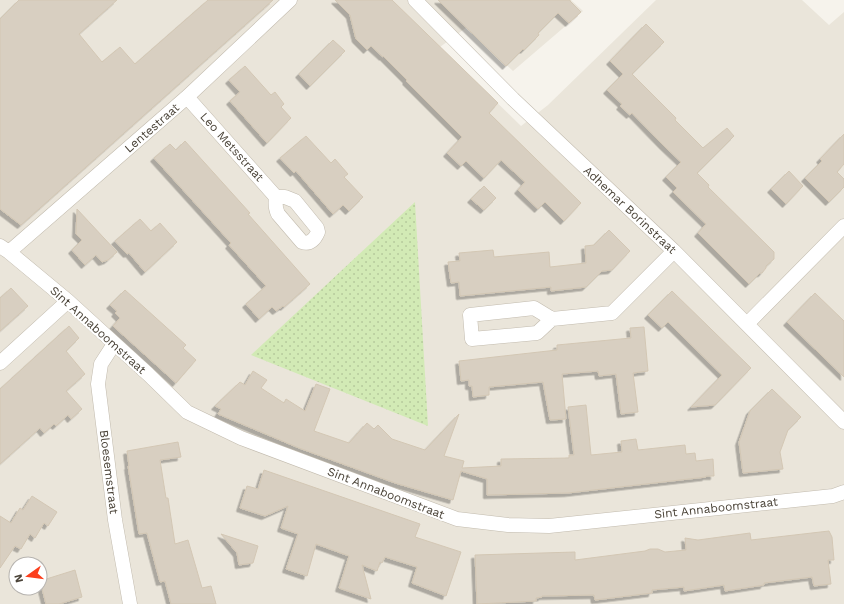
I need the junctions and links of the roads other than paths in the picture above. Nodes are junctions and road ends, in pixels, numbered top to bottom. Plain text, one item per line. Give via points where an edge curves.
1 (290, 0) edge
2 (415, 0) edge
3 (187, 97) junction
4 (276, 197) dead end
5 (844, 226) edge
6 (4, 249) edge
7 (674, 251) junction
8 (68, 301) junction
9 (552, 319) junction
10 (747, 324) junction
11 (114, 344) junction
12 (0, 363) edge
13 (844, 422) edge
14 (844, 492) edge
15 (130, 604) edge

1 - 3 street, Lentestraat
2 - 7 street, Adhemar Borinstraat via 513,99
3 - 4 street, Leo Metsstraat
3 - 6 street, Lentestraat
5 - 10 street
6 - 8 street, Sint Annaboomstraat
7 - 9 street via 612,313
7 - 10 street, Adhemar Borinstraat
8 - 11 street, Sint Annaboomstraat
8 - 12 street
9 - 9 street via 534,308 470,315 472,339 537,333
10 - 13 street, Adhemar Borinstraat
11 - 14 street, Sint Annaboomstraat via 187,412 241,438 457,519 508,525 549,526 833,496
11 - 15 street, Bloesemstraat via 101,364 98,384 115,520

